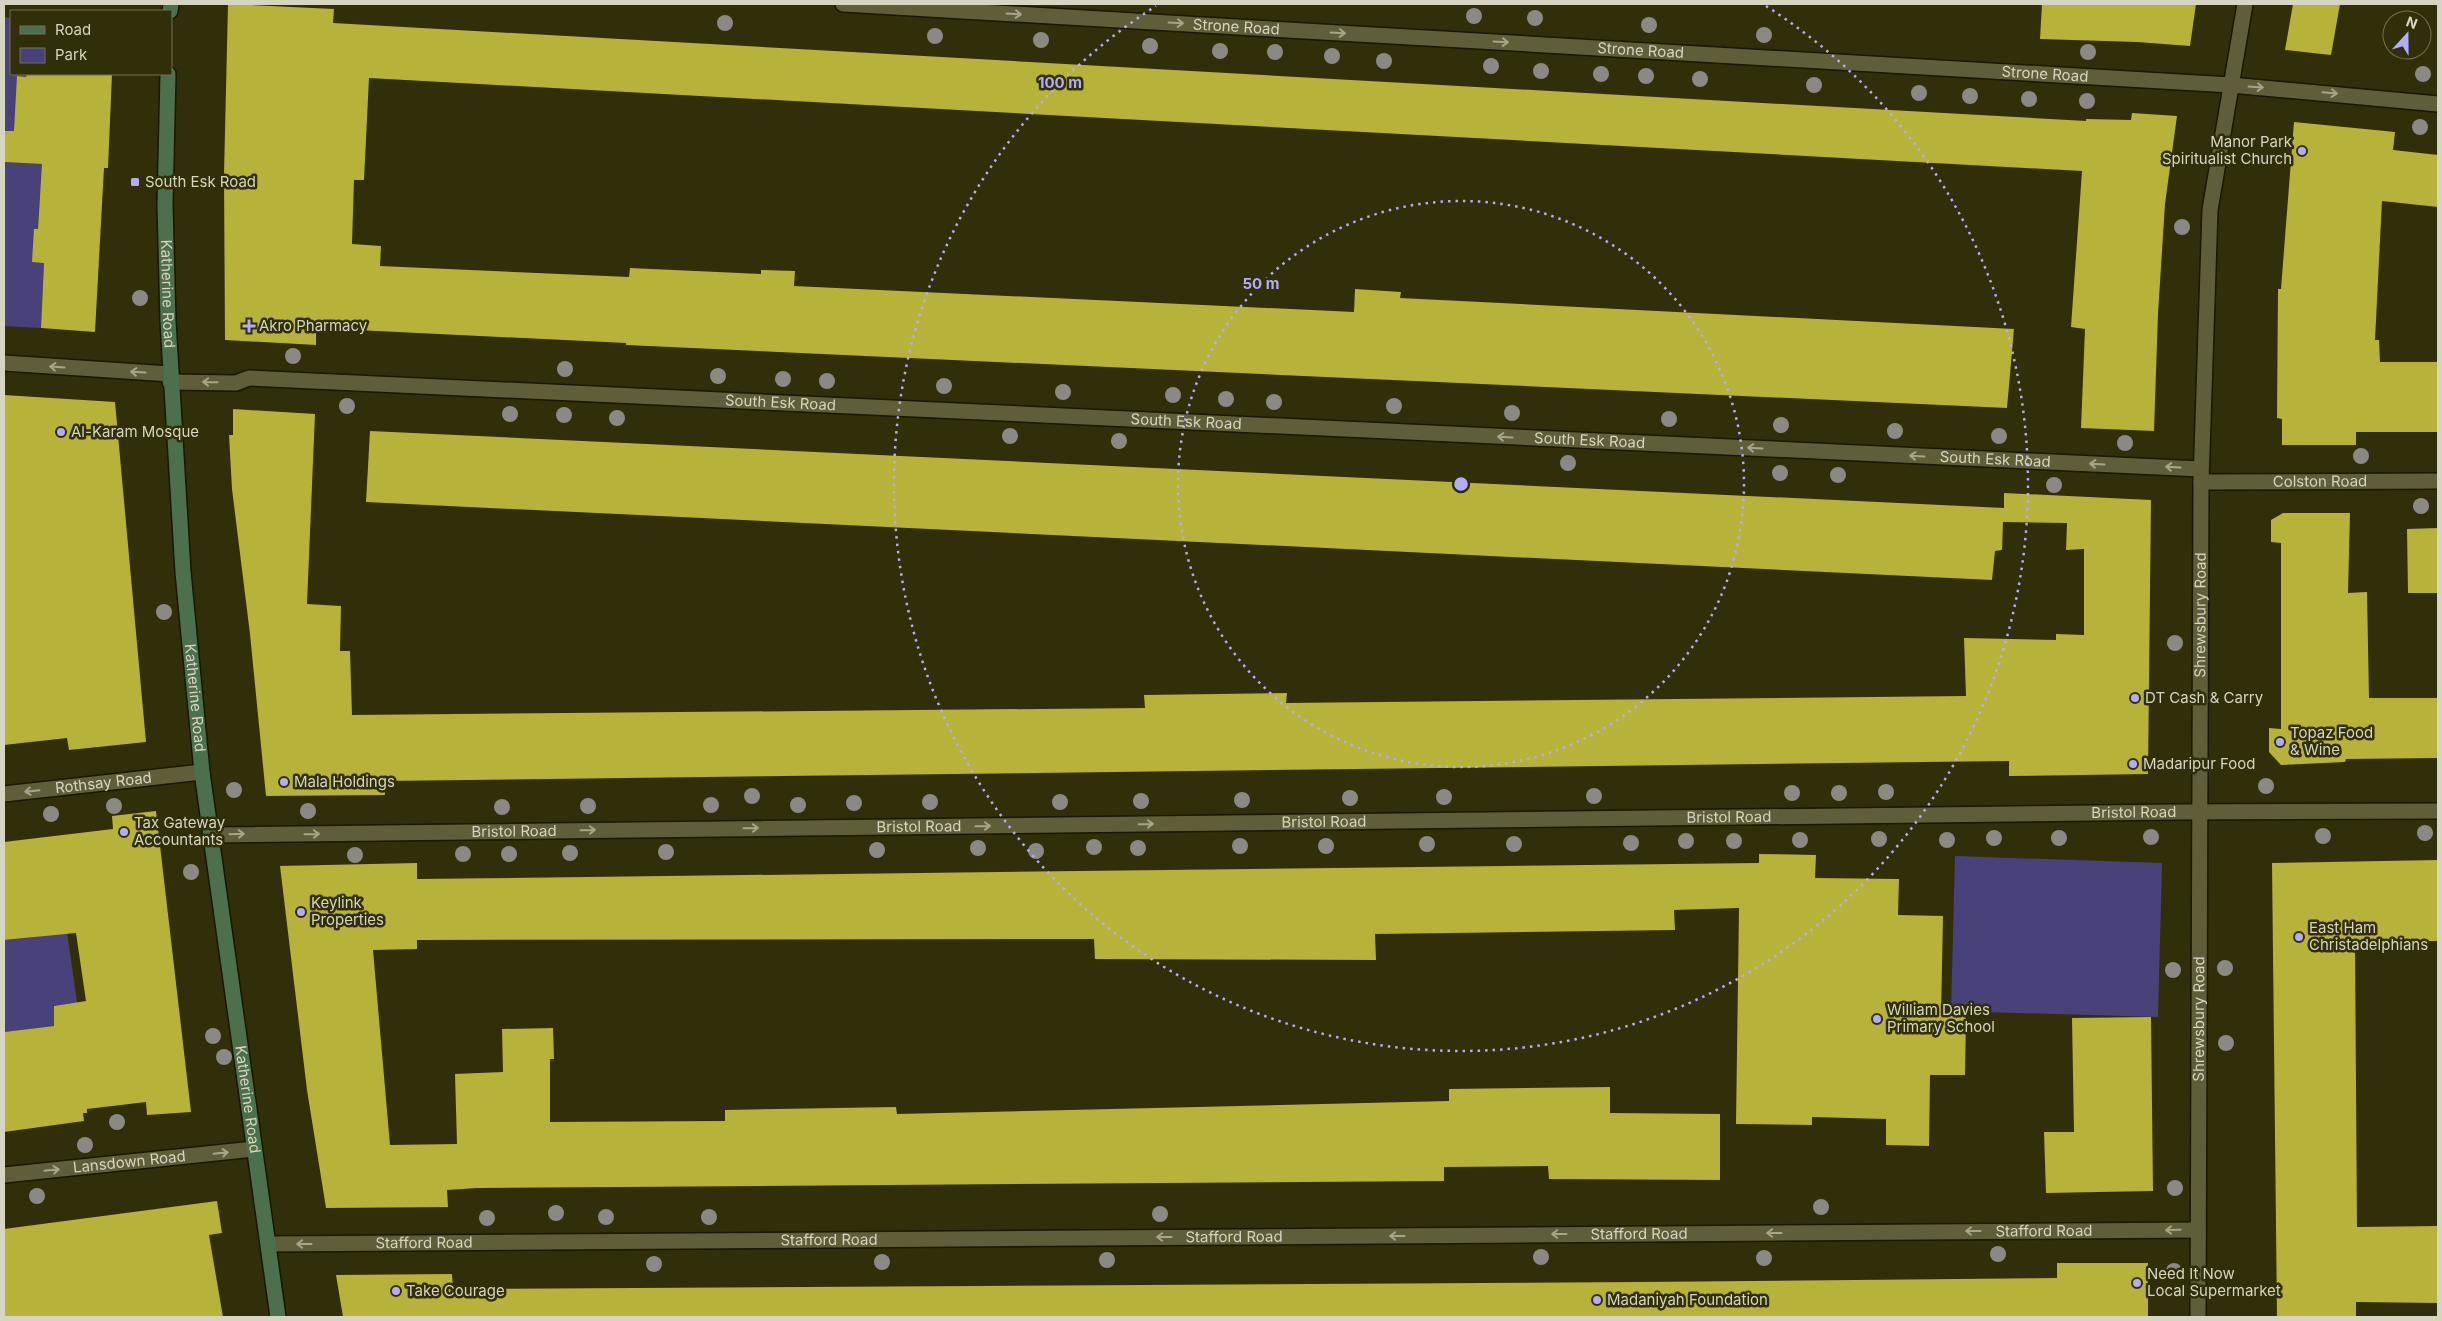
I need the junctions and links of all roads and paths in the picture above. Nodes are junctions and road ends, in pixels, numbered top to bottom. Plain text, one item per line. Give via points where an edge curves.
1 (843, 4) edge
2 (2245, 4) edge
3 (168, 75) edge
4 (2231, 85) junction
5 (2438, 104) edge
6 (4, 363) edge
7 (170, 378) junction
8 (2201, 475) junction
9 (2438, 481) edge
10 (202, 772) junction
11 (4, 794) edge
12 (2438, 811) edge
13 (2198, 812) junction
14 (210, 835) junction
15 (254, 1149) junction
16 (4, 1175) edge
17 (2198, 1230) junction
18 (269, 1244) junction
19 (278, 1317) edge
20 (2198, 1317) edge

1 -> 4 street, Strone Road
2 - 4 street, Shrewsbury Road
3 - 7 main road, Katherine Road via 165,204
4 -> 5 street, Strone Road
4 - 8 street, Shrewsbury Road via 2210,210
7 -> 6 street, South Esk Road
8 -> 7 street, South Esk Road via 259,378 236,383
7 - 10 main road, Katherine Road via 183,572
8 - 9 street, Colston Road
8 - 13 street, Shrewsbury Road
10 -> 11 street, Rothsay Road
10 - 14 main road, Katherine Road
12 - 13 street, Bristol Road
14 -> 13 street, Bristol Road
13 - 17 street, Shrewsbury Road
14 - 15 main road, Katherine Road
16 -> 15 street, Lansdown Road
15 - 18 main road, Katherine Road
17 -> 18 street, Stafford Road
17 - 20 street, Shrewsbury Road
18 - 19 main road, Katherine Road

